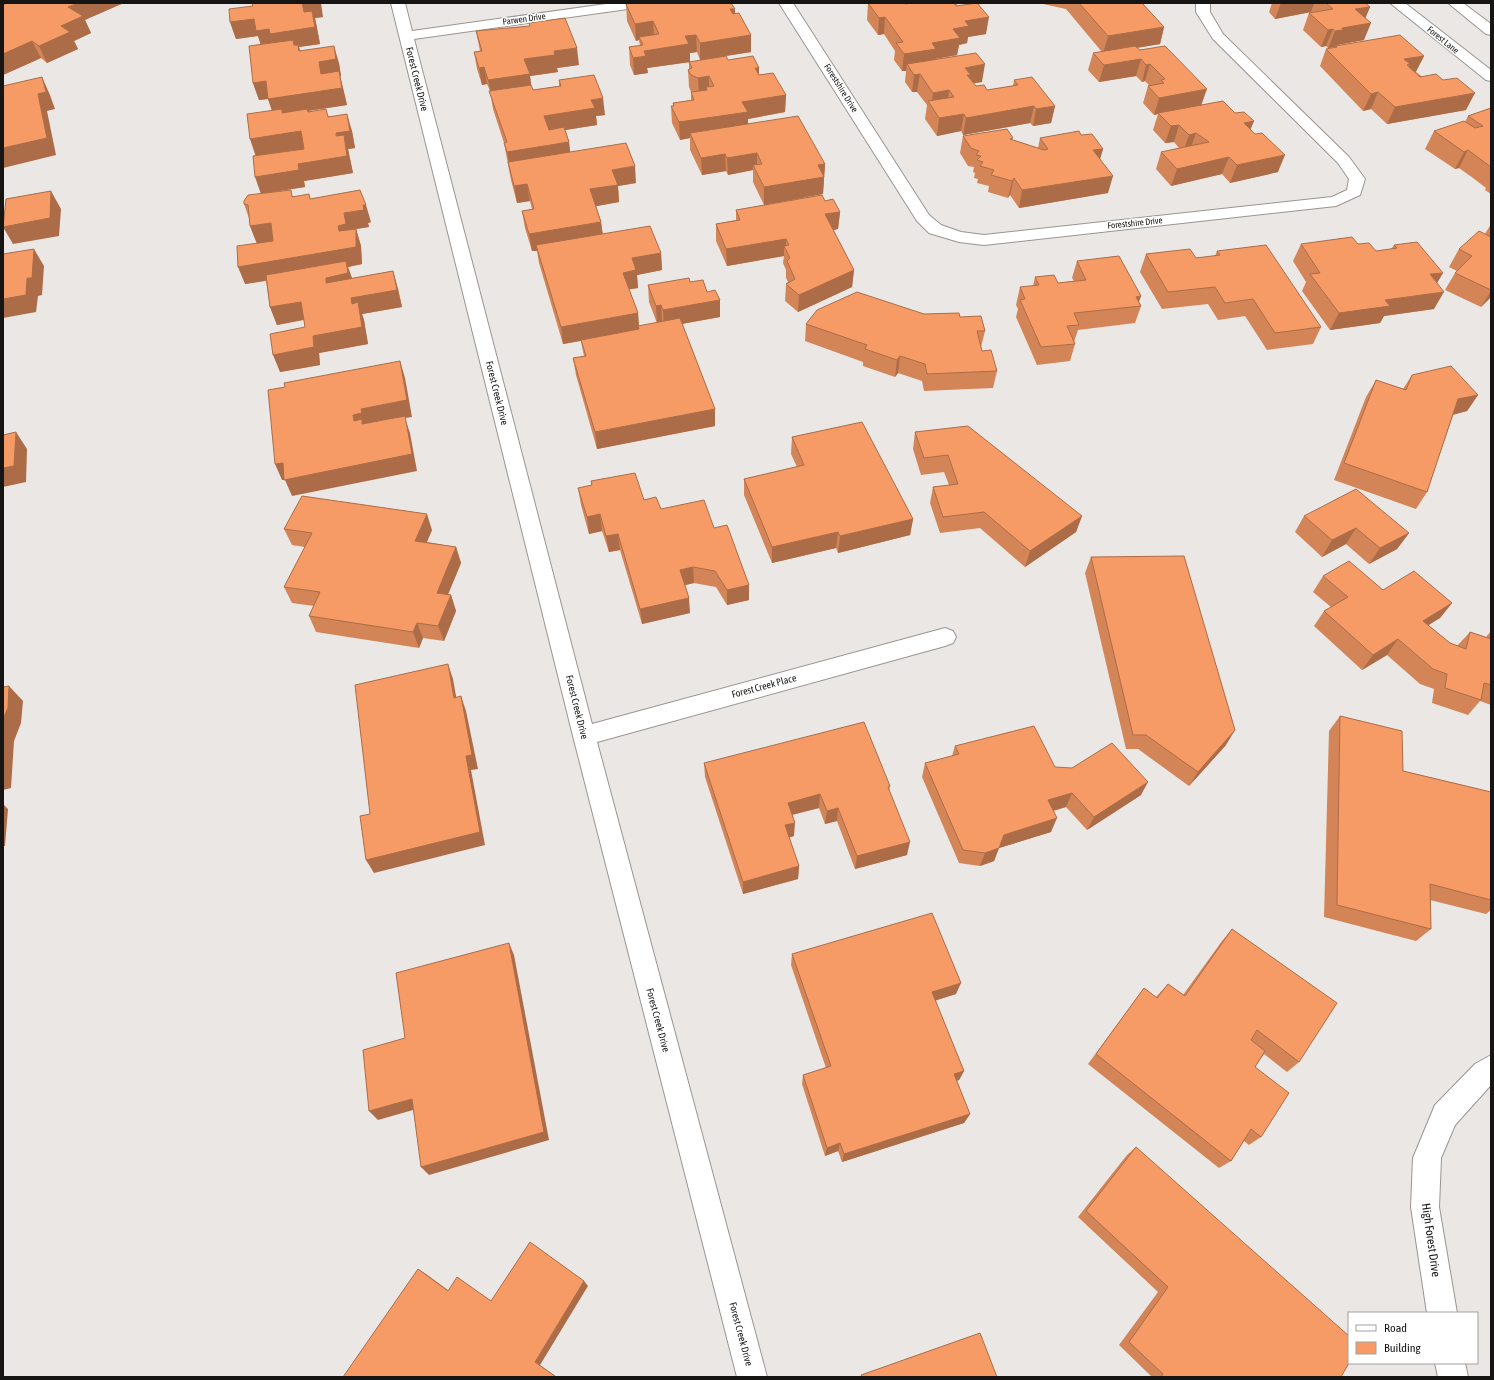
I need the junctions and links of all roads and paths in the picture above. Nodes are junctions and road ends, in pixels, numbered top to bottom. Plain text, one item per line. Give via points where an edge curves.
1 (398, 3) edge
2 (642, 3) edge
3 (786, 3) edge
4 (1203, 3) edge
5 (1396, 3) edge
6 (1455, 3) edge
7 (1491, 31) edge
8 (406, 36) junction
9 (1491, 77) edge
10 (945, 637) dead end
11 (584, 736) junction
12 (1491, 1068) edge
13 (1442, 1312) edge
14 (1450, 1364) edge
15 (752, 1377) edge
16 (1453, 1377) edge

1 - 8 street, Forest Creek Drive
2 - 8 street, Parwen Drive
3 - 4 street, Forestshire Drive via 923,218 935,229 959,237 984,240 1336,201 1354,192 1357,179 1344,160 1218,36 1203,12
5 - 9 street, Forest Lane
6 - 7 street
8 - 11 street, Forest Creek Drive
10 - 11 street, Forest Creek Place
11 - 15 street, Forest Creek Drive
12 - 13 street, High Forest Drive via 1445,1116 1427,1158 1425,1206
14 - 16 street

